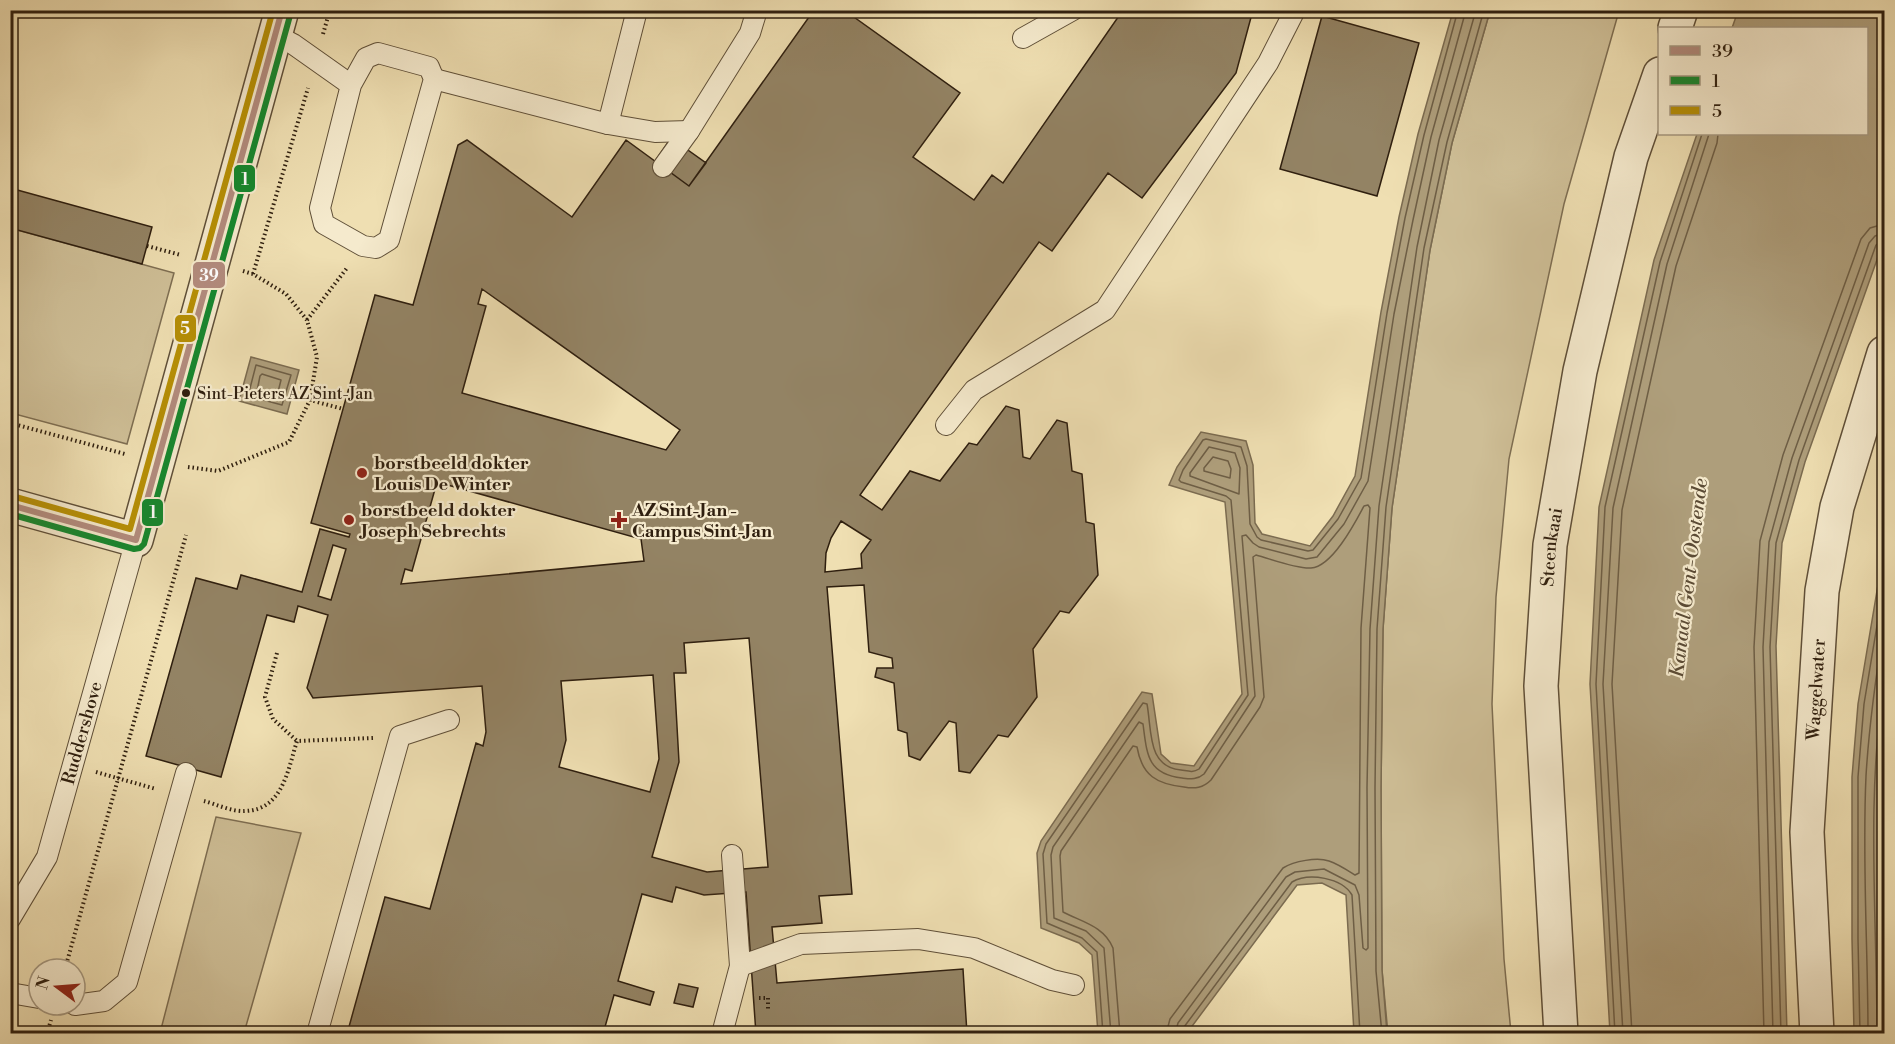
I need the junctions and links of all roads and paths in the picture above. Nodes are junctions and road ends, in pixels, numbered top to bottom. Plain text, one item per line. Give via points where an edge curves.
1 (330, 10) edge
2 (637, 10) edge
3 (757, 10) edge
4 (1073, 10) edge
5 (1295, 10) edge
6 (1681, 10) edge
7 (279, 23) edge
8 (1675, 27) edge
9 (1023, 38) dead end
10 (316, 61) junction
11 (1658, 77) edge
12 (434, 79) junction
13 (351, 85) junction
14 (608, 124) junction
15 (690, 131) junction
16 (663, 167) dead end
17 (363, 246) junction
18 (307, 320) junction
19 (1884, 353) edge
20 (310, 400) dead end
21 (946, 425) dead end
22 (10, 505) edge
23 (186, 535) dead end
24 (136, 540) junction
25 (277, 653) dead end
26 (449, 720) dead end
27 (400, 736) junction
28 (297, 741) junction
29 (73, 765) junction
30 (186, 773) dead end
31 (118, 778) junction
32 (180, 795) junction
33 (732, 855) dead end
34 (10, 919) edge
35 (68, 957) edge
36 (740, 966) junction
37 (1074, 985) dead end
38 (10, 993) edge
39 (27, 996) edge
40 (87, 1005) edge
41 (316, 1034) edge
42 (722, 1034) edge
43 (1562, 1034) edge
44 (1817, 1034) edge

1 - 10 path
2 - 14 lane
3 - 15 lane via 750,33
4 - 9 lane
5 - 21 lane via 1268,63 1105,310 975,390
6 - 8 street
7 - 10 lane via 293,44
7 - 24 street, Ruddershove
10 - 13 lane
10 - 18 path via 253,274 286,294
11 - 43 street, Steenkaai via 1631,157 1580,371 1550,545 1541,686
12 - 13 lane via 429,66 378,53 366,58
12 - 14 lane
12 - 17 lane via 389,240 376,248
13 - 17 lane via 320,208 324,224
14 - 15 lane via 656,132
15 - 16 lane
17 - 18 path
18 - 20 path via 317,357
19 - 44 street, Waggelwater via 1837,507 1822,591 1807,832
22 - 24 street
23 - 31 path
24 - 29 lane, Ruddershove
25 - 28 path via 265,697 273,719
26 - 27 lane
27 - 28 path
27 - 41 lane
28 - 32 path via 280,794 262,808 244,811
29 - 31 path
29 - 34 lane, Ruddershove via 47,857
30 - 32 lane
31 - 32 path
31 - 35 path
32 - 40 lane via 127,982 104,1001
33 - 36 lane
36 - 37 lane via 801,944 918,939 974,948
36 - 42 lane
38 - 39 lane

